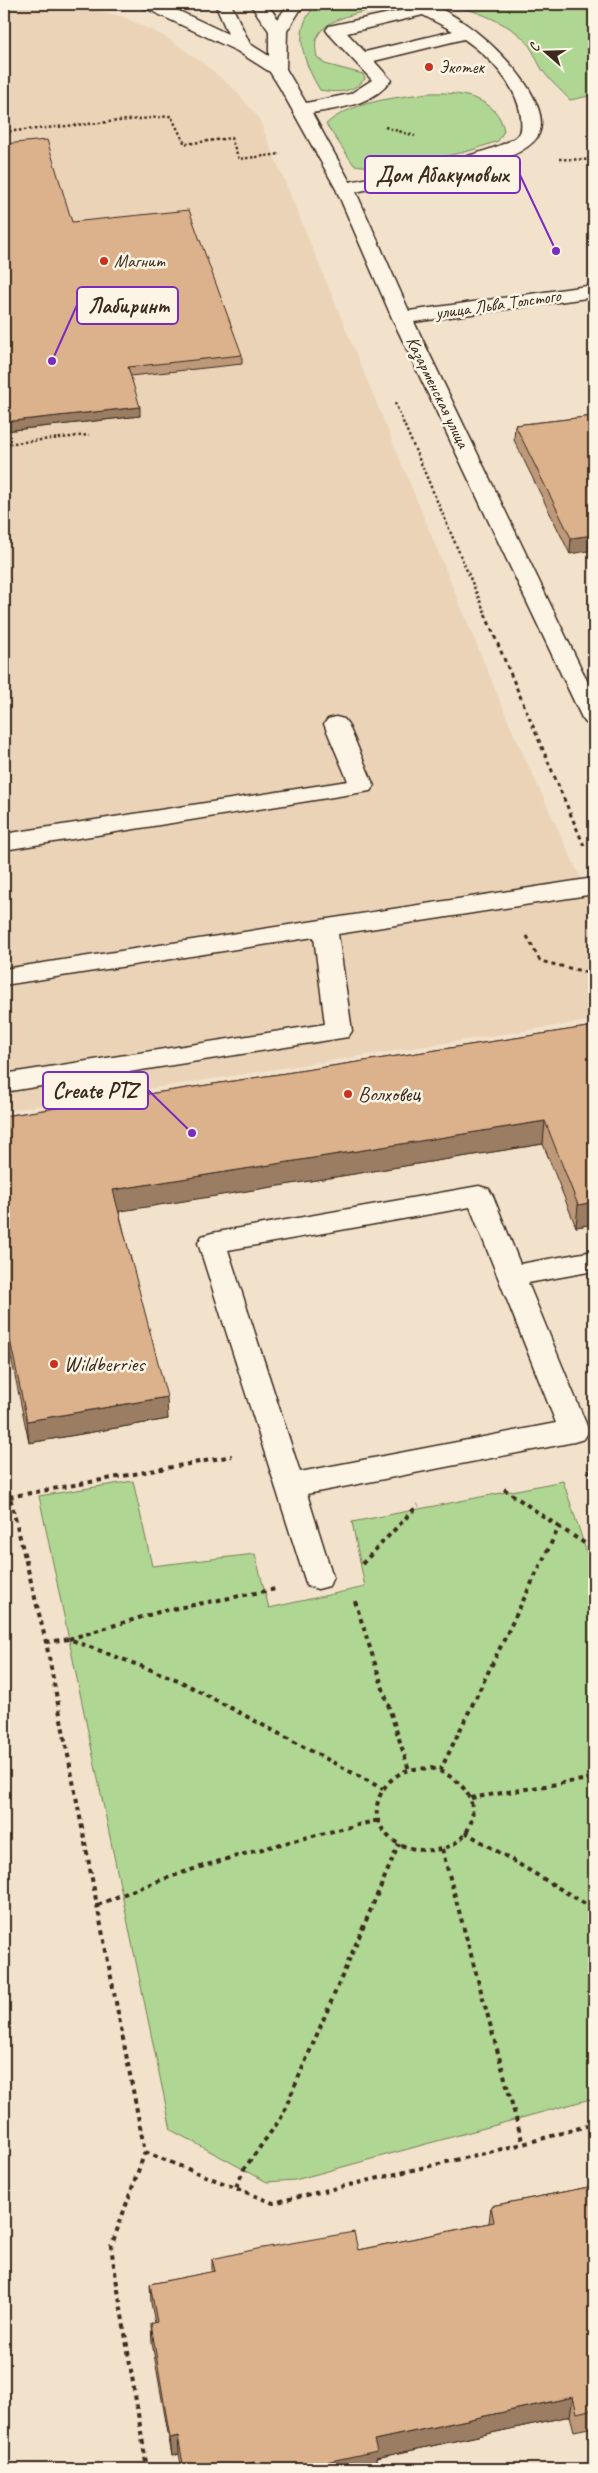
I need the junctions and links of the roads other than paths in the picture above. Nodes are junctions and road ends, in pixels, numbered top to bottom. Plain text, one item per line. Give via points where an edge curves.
1 (151, 4) edge
2 (223, 4) edge
3 (258, 4) edge
4 (296, 4) edge
5 (278, 31) junction
6 (468, 33) junction
7 (243, 47) junction
8 (363, 58) junction
9 (277, 69) junction
10 (302, 109) junction
11 (345, 189) junction
12 (594, 291) edge
13 (402, 318) junction
14 (594, 718) edge
15 (336, 724) dead end
16 (4, 842) edge
17 (594, 886) edge
18 (325, 927) junction
19 (4, 977) edge
20 (4, 1083) edge
21 (594, 1262) edge
22 (511, 1276) junction
23 (289, 1486) junction
24 (318, 1577) road end

1 - 7 street
2 - 7 street
3 - 5 street
4 - 5 street
5 - 9 street
6 - 8 street
6 - 8 street via 448,20 348,44
6 - 11 street via 502,63 522,92 531,128 527,138 502,154
7 - 9 street
8 - 10 street via 382,80 372,90 352,99
9 - 10 street, Казарменская улица
10 - 11 street, Казарменская улица
11 - 13 street, Казарменская улица
12 - 13 street, улица Льва Толстого
13 - 14 street, Казарменская улица
15 - 16 street via 362,786
17 - 18 street
18 - 19 street
18 - 20 street via 339,1031
21 - 22 street
22 - 23 street via 574,1431
22 - 23 street via 479,1196 212,1243
23 - 24 street

